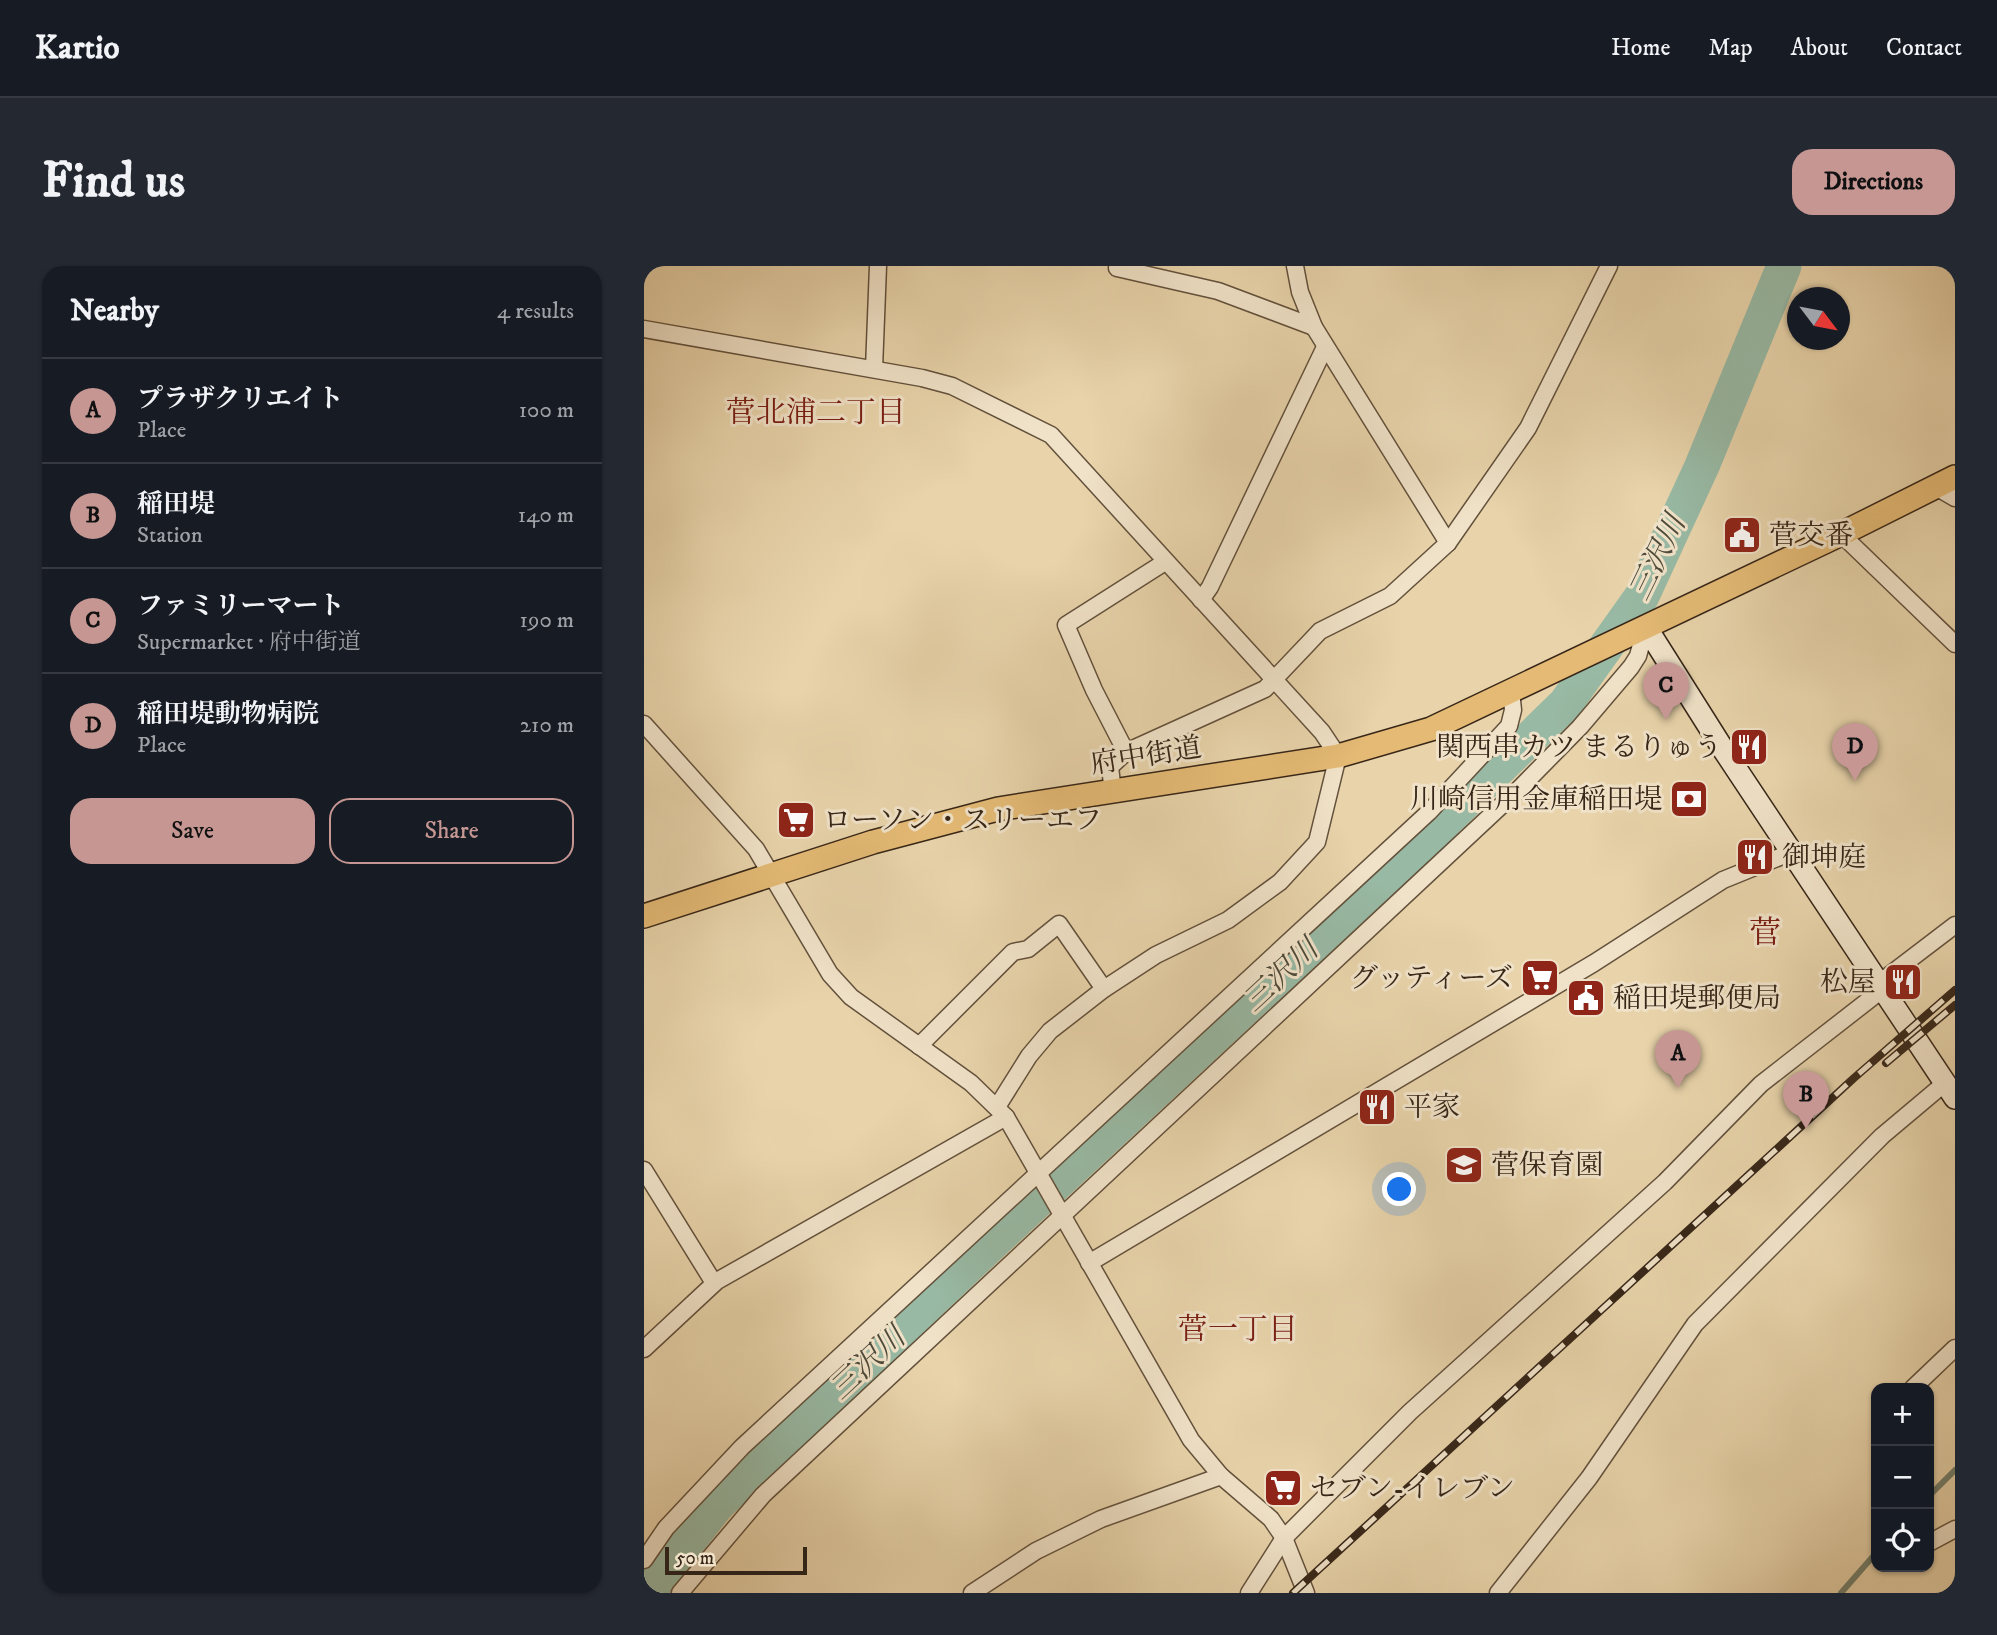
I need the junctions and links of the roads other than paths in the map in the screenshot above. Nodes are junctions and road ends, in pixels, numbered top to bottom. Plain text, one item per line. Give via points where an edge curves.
1 (878, 266) edge
2 (1295, 266) edge
3 (1609, 266) edge
4 (1117, 268) dead end
5 (1314, 327) junction
6 (644, 329) edge
7 (1325, 347) junction
8 (874, 369) junction
9 (1949, 487) edge
10 (1841, 534) junction
11 (1448, 543) junction
12 (1166, 562) junction
13 (1201, 600) junction
14 (1652, 629) junction
15 (1955, 643) edge
16 (1275, 679) junction
17 (1511, 691) junction
18 (644, 724) edge
19 (1126, 752) junction
20 (1338, 756) junction
21 (1113, 792) junction
22 (1792, 852) junction
23 (770, 874) junction
24 (644, 916) edge
25 (1955, 925) edge
26 (1881, 986) junction
27 (1104, 989) junction
28 (919, 1046) junction
29 (1950, 1091) edge
30 (1001, 1112) junction
31 (644, 1170) edge
32 (1038, 1174) junction
33 (1063, 1215) junction
34 (1089, 1263) junction
35 (714, 1283) junction
36 (1955, 1348) edge
37 (644, 1349) edge
38 (1918, 1383) edge
39 (1221, 1476) junction
40 (1955, 1528) edge
41 (1284, 1538) junction
42 (1934, 1540) edge
43 (644, 1560) edge
44 (680, 1593) edge
45 (972, 1593) edge
46 (1250, 1593) edge
47 (1306, 1593) edge
48 (1498, 1593) edge

1 - 8 street
2 - 5 street
3 - 11 street via 1528,428
4 - 5 street via 1218,291
5 - 7 street
6 - 8 street
7 - 11 street
7 - 13 street
8 - 12 street via 952,386 1051,435
9 - 10 main road, 府中街道
10 - 14 main road, 府中街道
10 - 15 street
11 - 16 street via 1390,596 1320,631
12 - 13 street
12 - 19 street via 1066,625
13 - 16 street
14 - 17 main road, 府中街道
14 - 22 street
14 - 33 street via 1638,655 1580,727 1518,790
16 - 19 street via 1265,689
16 - 20 street
17 - 20 main road, 府中街道 via 1431,729
17 - 32 street via 1509,726 1429,812
18 - 23 street via 756,849
19 - 21 street via 1110,767
20 - 21 main road, 府中街道
20 - 27 street via 1317,842 1280,882 1228,920 1156,955
21 - 23 main road, 府中街道 via 998,810
22 - 26 street
22 - 34 street via 1723,880 1594,963
23 - 24 main road, 府中街道
23 - 28 street via 830,974 851,996
25 - 26 street
26 - 29 street
26 - 41 street via 1761,1084 1665,1182 1410,1412
27 - 28 street via 1059,925 1028,949 1013,952
27 - 30 street via 1050,1031 1029,1056
28 - 30 street via 971,1083
29 - 48 street via 1882,1136 1695,1324 1590,1478
30 - 32 street
30 - 35 street
31 - 35 street
32 - 33 street
32 - 43 street via 742,1447 666,1528
33 - 34 street
33 - 44 street via 763,1495
34 - 39 street via 1191,1440
35 - 37 street
36 - 38 street
39 - 41 street via 1271,1519
39 - 45 street via 1101,1519 1036,1551
40 - 42 street
41 - 46 street
41 - 47 street

